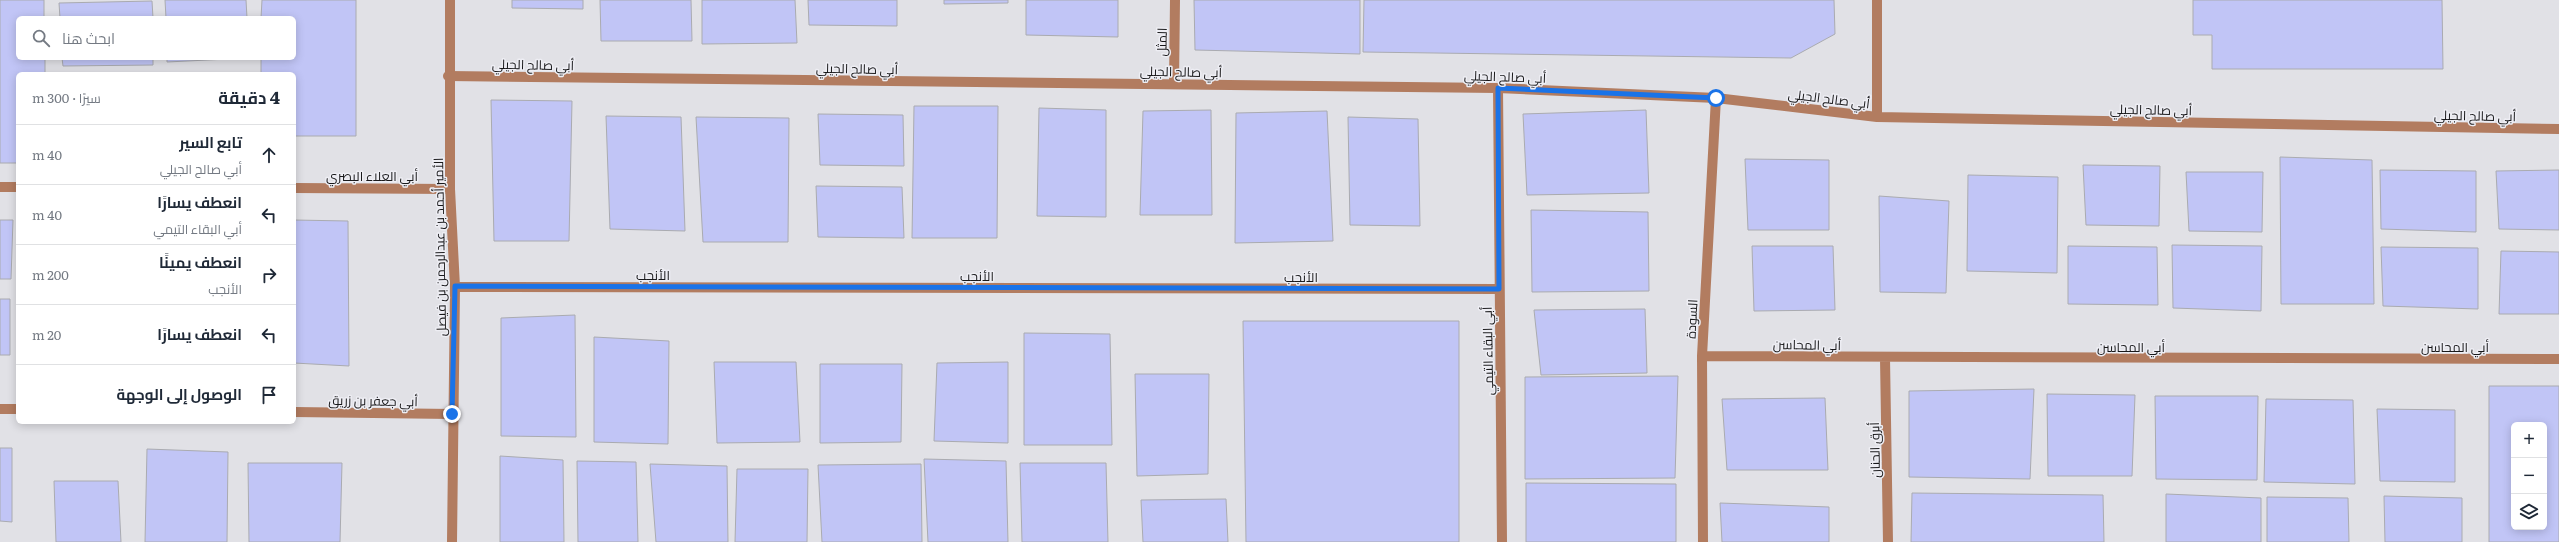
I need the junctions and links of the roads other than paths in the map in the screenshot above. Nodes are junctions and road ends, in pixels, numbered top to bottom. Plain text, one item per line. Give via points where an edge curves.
1 (450, 0) edge
2 (1175, 0) edge
3 (1878, 0) edge
4 (448, 76) junction
5 (1174, 84) junction
6 (1498, 88) junction
7 (1716, 98) junction
8 (1876, 117) junction
9 (2559, 129) edge
10 (0, 187) edge
11 (16, 187) edge
12 (296, 188) edge
13 (450, 189) junction
14 (455, 286) junction
15 (1499, 289) junction
16 (1702, 356) junction
17 (1885, 358) junction
18 (2559, 360) edge
19 (0, 409) edge
20 (16, 409) edge
21 (296, 412) edge
22 (452, 414) junction
23 (452, 542) edge
24 (1502, 542) edge
25 (1703, 542) edge
26 (1888, 542) edge

1 - 4 street, الأمير أحمد بن عبدالرحمن بن فيصل
2 - 5 street, المثل
3 - 8 street
4 - 5 street, أبي صالح الجيلي
4 - 13 street, الأمير أحمد بن عبدالرحمن بن فيصل
5 - 6 street, أبي صالح الجيلي
6 - 7 street, أبي صالح الجيلي
6 - 15 street, أبي البقاء التيمي
7 - 8 street, أبي صالح الجيلي
7 - 16 street, السودة
8 - 9 street, أبي صالح الجيلي
10 - 11 street
12 - 13 street, أبي العلاء البصري
13 - 14 street, الأمير أحمد بن عبدالرحمن بن فيصل
14 - 15 street, الأنجب
14 - 22 street, الأمير أحمد بن عبدالرحمن بن فيصل
15 - 24 street, أبي البقاء التيمي
16 - 17 street, أبي المحاسن
16 - 25 street, السودة
17 - 18 street, أبي المحاسن
17 - 26 street, أبرق الحنان
19 - 20 street
21 - 22 street, أبي جعفر بن زريق
22 - 23 street, الأمير أحمد بن عبدالرحمن بن فيصل

